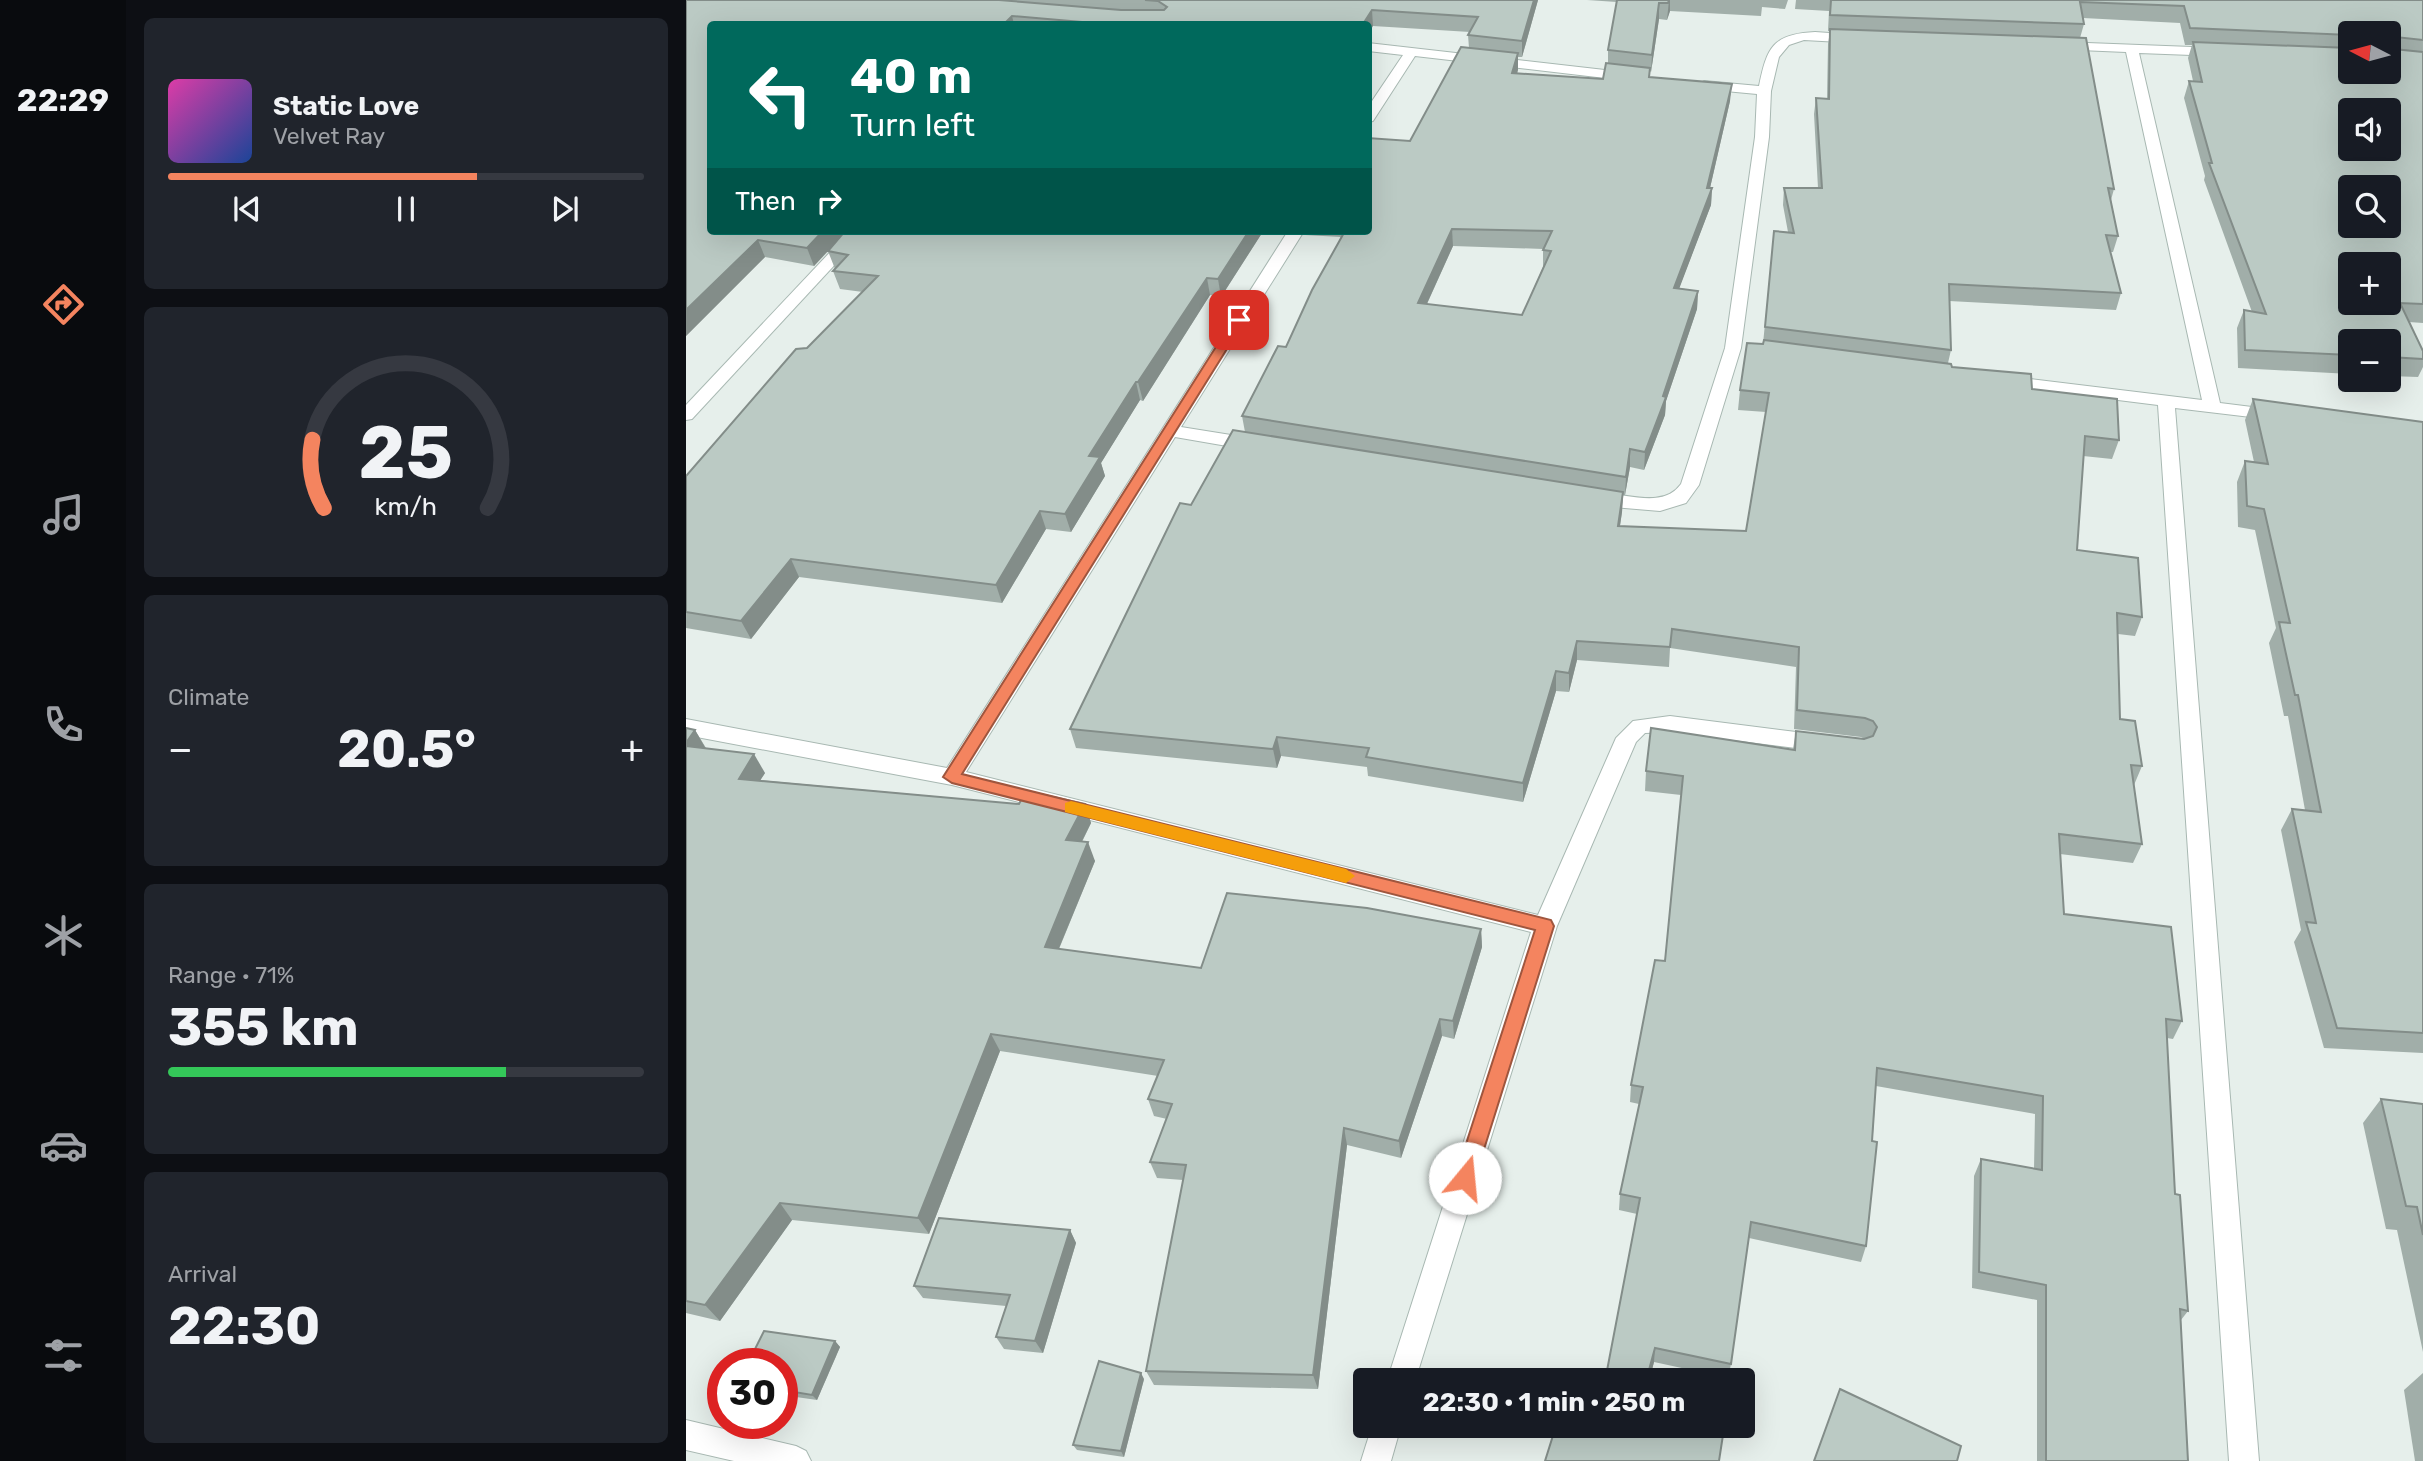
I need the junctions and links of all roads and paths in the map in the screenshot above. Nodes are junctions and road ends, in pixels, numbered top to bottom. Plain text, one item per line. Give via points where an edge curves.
1 (1867, 39) edge
2 (2048, 46) edge
3 (1372, 47) edge
4 (2132, 48) junction
5 (1412, 51) junction
6 (2227, 53) edge
7 (1642, 78) edge
8 (1696, 84) edge
9 (1764, 91) junction
10 (1372, 112) edge
11 (854, 235) edge
12 (1293, 235) edge
13 (1990, 379) edge
14 (2166, 400) junction
15 (2212, 407) junction
16 (686, 415) edge
17 (2291, 417) edge
18 (1168, 430) junction
19 (1276, 448) edge
20 (1572, 497) edge
21 (686, 727) edge
22 (1847, 746) edge
23 (952, 777) junction
24 (1545, 926) junction
25 (1405, 1368) edge
26 (686, 1435) edge
27 (1383, 1438) edge
28 (796, 1461) edge
29 (1376, 1461) edge
30 (2244, 1461) edge

1 - 9 street via 1787,41 1775,50
2 - 4 street
3 - 5 street
4 - 6 street
4 - 15 street
5 - 7 street
5 - 10 street
8 - 9 street
9 - 20 street via 1740,349 1690,485 1680,499 1661,505
11 - 16 street
12 - 18 street
13 - 14 street
14 - 15 street
14 - 30 street
15 - 17 street
18 - 19 street
18 - 23 street
21 - 23 street
22 - 24 street via 1670,724 1640,726 1627,738
23 - 24 street
24 - 25 street
26 - 28 street
27 - 29 street

